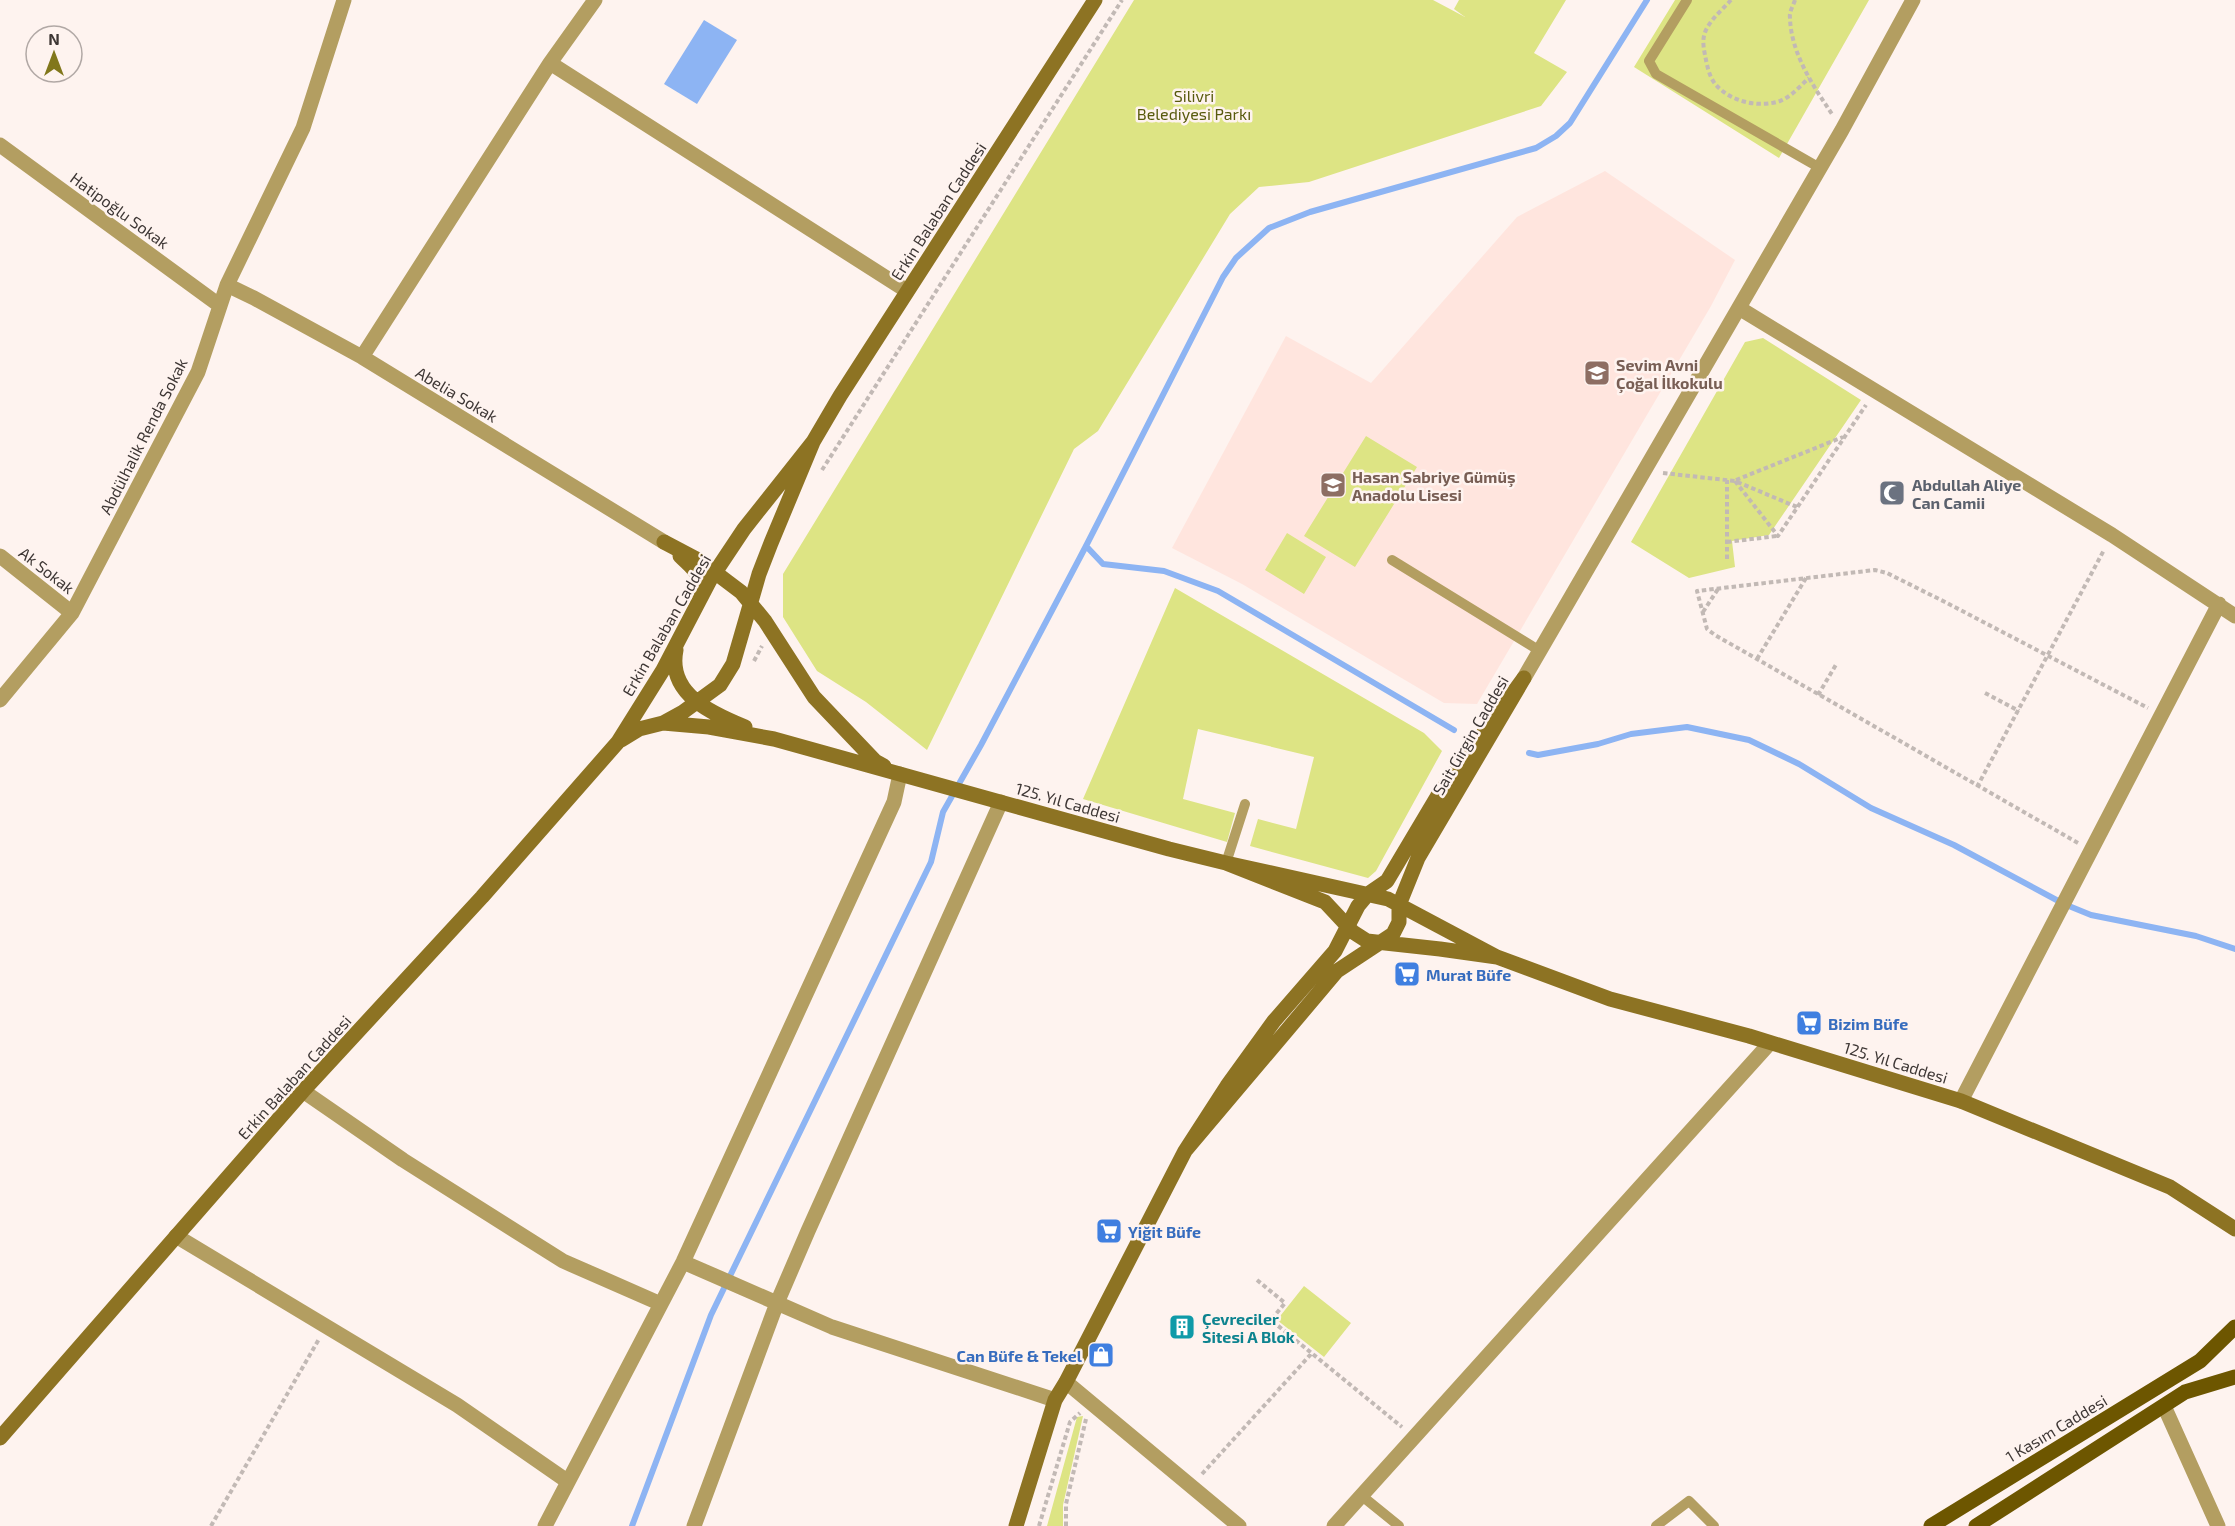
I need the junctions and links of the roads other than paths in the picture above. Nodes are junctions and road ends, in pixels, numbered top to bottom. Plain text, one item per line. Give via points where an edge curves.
1 (344, 0) edge
2 (596, 0) edge
3 (1095, 0) edge
4 (1687, 0) edge
5 (1913, 0) edge
6 (550, 63) junction
7 (0, 145) edge
8 (1820, 168) junction
9 (226, 285) junction
10 (907, 291) junction
11 (219, 305) junction
12 (1739, 308) junction
13 (362, 357) junction
14 (813, 442) junction
15 (664, 542) junction
16 (771, 543) junction
17 (0, 556) edge
18 (1392, 560) dead end
19 (716, 572) junction
20 (699, 602) junction
21 (751, 604) junction
22 (2220, 604) junction
23 (72, 613) junction
24 (2235, 616) edge
25 (765, 621) junction
26 (677, 644) junction
27 (1540, 651) junction
28 (1524, 678) junction
29 (0, 700) edge
30 (696, 703) junction
31 (663, 723) junction
32 (774, 739) junction
33 (618, 742) junction
34 (900, 774) junction
35 (1001, 802) junction
36 (1245, 804) dead end
37 (1226, 863) junction
38 (1368, 894) junction
39 (1399, 905) junction
40 (1347, 925) junction
41 (1378, 943) junction
42 (1497, 957) junction
43 (1770, 1043) junction
44 (303, 1091) junction
45 (1961, 1101) junction
46 (1185, 1151) junction
47 (2235, 1229) edge
48 (176, 1236) junction
49 (683, 1262) junction
50 (777, 1303) junction
51 (661, 1304) junction
52 (2235, 1327) edge
53 (2235, 1377) edge
54 (1066, 1383) junction
55 (1055, 1400) junction
56 (2164, 1406) junction
57 (0, 1438) edge
58 (567, 1481) junction
59 (1362, 1496) junction
60 (545, 1526) edge
61 (694, 1526) edge
62 (1016, 1526) edge
63 (1239, 1526) edge
64 (1334, 1526) edge
65 (1399, 1526) edge
66 (1656, 1526) edge
67 (1714, 1526) edge
68 (1931, 1526) edge
69 (1976, 1526) edge
70 (2218, 1526) edge

1 - 9 street, Abdülhalik Renda Sokak via 303,128
2 - 6 street
3 - 10 street, Erkin Balaban Caddesi
4 - 8 lane via 1649,61 1656,74
5 - 8 street
6 - 10 street
6 - 13 street
7 - 11 street, Hatipoğlu Sokak
8 - 12 street
9 - 11 street, Abdülhalik Renda Sokak
9 - 13 street, Abelia Sokak
10 - 14 street, Erkin Balaban Caddesi
11 - 23 street, Abdülhalik Renda Sokak via 198,372
12 - 22 street
12 - 27 street
13 - 15 street, Abelia Sokak
14 - 16 street, Erkin Balaban Caddesi
14 - 19 street, Erkin Balaban Caddesi via 744,529
15 - 19 street
15 - 20 street via 697,573 703,584
16 - 21 street, Erkin Balaban Caddesi
16 - 25 street via 763,602
17 - 23 street, Ak Sokak
18 - 27 lane
19 - 20 street, Erkin Balaban Caddesi
19 - 21 street
20 - 26 street, Erkin Balaban Caddesi
21 - 25 street
21 - 30 street, Erkin Balaban Caddesi via 733,664 720,685
22 - 24 street
22 - 45 street
23 - 29 street, Abdülhalik Renda Sokak
25 - 34 street via 814,697 875,761
26 - 30 street via 676,673
26 - 33 street, Erkin Balaban Caddesi
27 - 28 street
28 - 38 street, Sait Girgin Caddesi via 1437,798 1387,881
28 - 39 street, Sait Girgin Caddesi via 1418,858
30 - 31 street, Erkin Balaban Caddesi
30 - 32 street
31 - 32 street
31 - 33 street, Erkin Balaban Caddesi via 639,729
32 - 34 street
33 - 44 street, Erkin Balaban Caddesi
34 - 35 street, 125. Yıl Caddesi
34 - 49 street via 894,802
35 - 37 street, 125. Yıl Caddesi
35 - 50 street
36 - 37 lane
37 - 38 street, 125. Yıl Caddesi
37 - 40 street, 125. Yıl Caddesi via 1325,902
38 - 39 street, 125. Yıl Caddesi
38 - 40 street, Sait Girgin Caddesi
39 - 41 street, Sait Girgin Caddesi via 1399,922 1393,934
39 - 42 street, 125. Yıl Caddesi
40 - 41 street, 125. Yıl Caddesi via 1367,941
40 - 46 street, Sait Girgin Caddesi via 1335,951 1274,1021
41 - 42 street, 125. Yıl Caddesi
41 - 46 street, Sait Girgin Caddesi via 1337,971
42 - 43 street, 125. Yıl Caddesi via 1610,999
43 - 45 street, 125. Yıl Caddesi
43 - 59 street
44 - 48 street, Erkin Balaban Caddesi
44 - 51 street via 403,1160 563,1261
45 - 47 street, 125. Yıl Caddesi via 2169,1187
46 - 54 street, Sait Girgin Caddesi
48 - 57 street, Erkin Balaban Caddesi
48 - 58 street via 457,1404
49 - 50 street
49 - 51 street
50 - 55 street via 832,1327
50 - 61 street
51 - 58 street
52 - 68 main road, 1 Kasım Caddesi via 2200,1362
53 - 56 main road via 2185,1392
54 - 55 street, Sait Girgin Caddesi
54 - 63 street
55 - 62 street, Sait Girgin Caddesi
56 - 69 main road
56 - 70 street
58 - 60 street
59 - 64 street
59 - 65 lane
66 - 67 lane via 1689,1501

